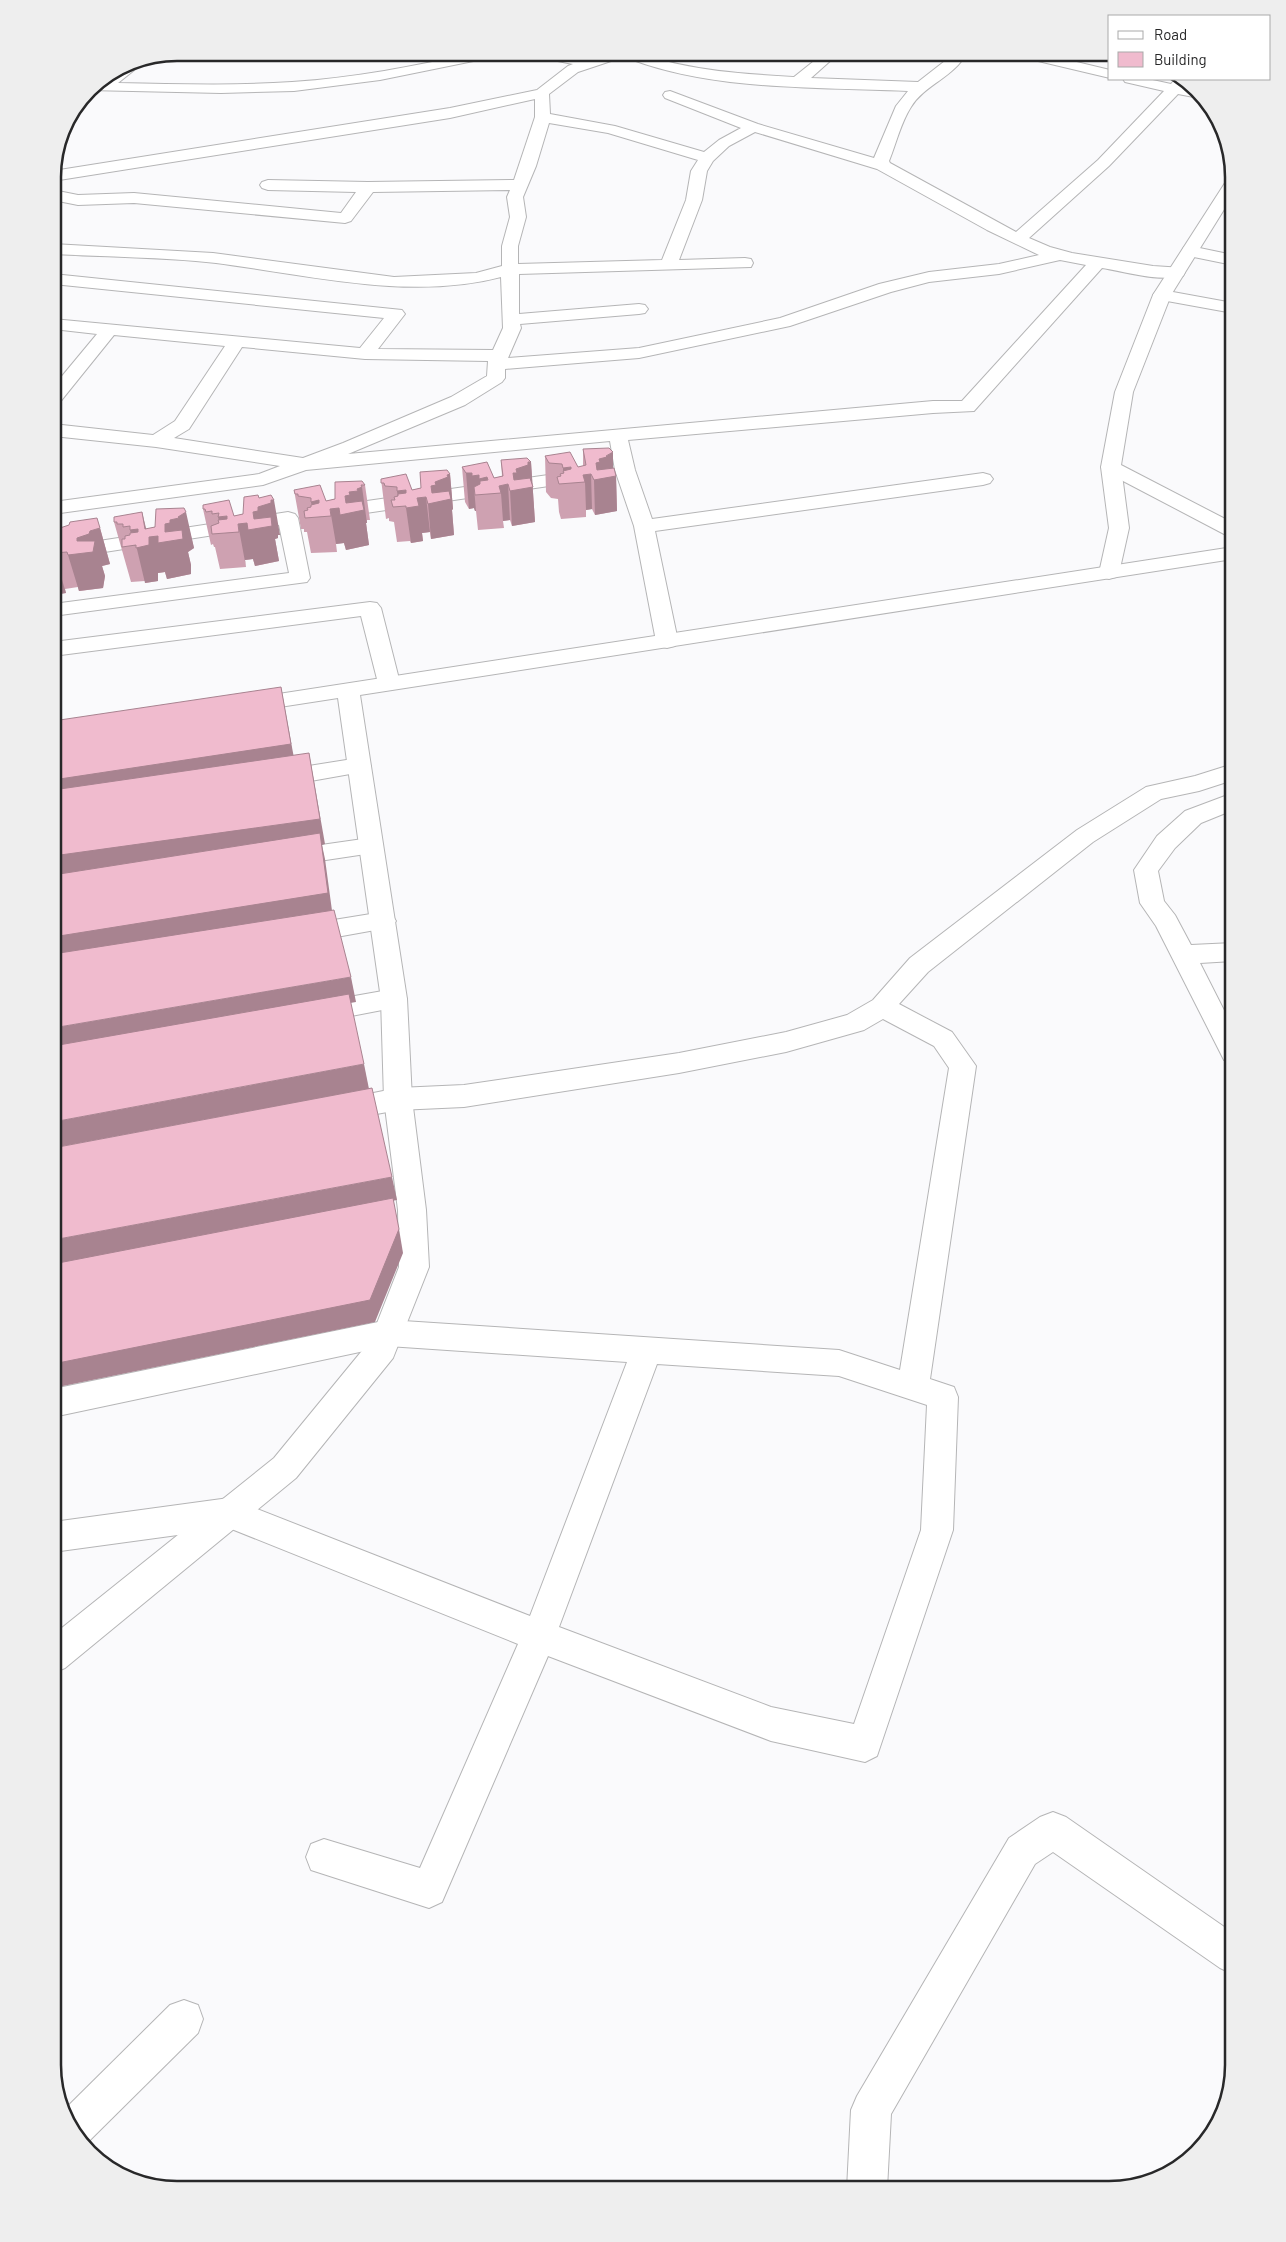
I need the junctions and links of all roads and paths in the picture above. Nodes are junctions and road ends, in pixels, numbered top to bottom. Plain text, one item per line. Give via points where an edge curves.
1 (456, 61) edge
2 (579, 61) edge
3 (596, 61) edge
4 (648, 61) edge
5 (822, 61) edge
6 (954, 61) edge
7 (1056, 61) edge
8 (590, 63) junction
9 (1108, 74) edge
10 (1140, 80) edge
11 (798, 81) junction
12 (1177, 84) edge
13 (1178, 84) edge
14 (105, 87) edge
15 (921, 87) junction
16 (542, 93) junction
17 (670, 94) dead end
18 (543, 117) junction
19 (753, 127) junction
20 (707, 158) junction
21 (884, 166) junction
22 (61, 175) edge
23 (268, 185) dead end
24 (520, 185) junction
25 (368, 187) junction
26 (61, 197) edge
27 (1225, 207) edge
28 (1017, 239) junction
29 (61, 249) edge
30 (1190, 251) junction
31 (1060, 255) junction
32 (1225, 258) edge
33 (1099, 261) junction
34 (744, 262) dead end
35 (668, 264) junction
36 (510, 269) junction
37 (1178, 272) junction
38 (61, 280) edge
39 (394, 282) junction
40 (1162, 295) junction
41 (1225, 306) edge
42 (639, 308) dead end
43 (374, 311) junction
44 (511, 320) junction
45 (61, 325) edge
46 (110, 329) junction
47 (237, 341) junction
48 (365, 354) junction
49 (498, 359) junction
50 (61, 388) edge
51 (61, 431) edge
52 (618, 435) junction
53 (156, 441) junction
54 (304, 464) junction
55 (1112, 467) junction
56 (625, 470) junction
57 (984, 479) dead end
58 (61, 507) edge
59 (304, 516) junction
60 (644, 526) junction
61 (1225, 526) edge
62 (61, 553) edge
63 (1225, 554) edge
64 (1109, 573) junction
65 (61, 609) edge
66 (667, 640) junction
67 (61, 649) edge
68 (389, 683) junction
69 (348, 690) junction
70 (230, 708) edge
71 (360, 766) junction
72 (1225, 775) edge
73 (254, 782) edge
74 (1225, 805) edge
75 (370, 846) junction
76 (264, 862) edge
77 (383, 921) junction
78 (276, 939) edge
79 (1225, 953) edge
80 (1184, 955) junction
81 (394, 999) junction
82 (882, 1007) junction
83 (287, 1018) edge
84 (1225, 1035) edge
85 (398, 1098) junction
86 (312, 1115) edge
87 (412, 1210) junction
88 (383, 1216) edge
89 (388, 1333) junction
90 (647, 1350) junction
91 (913, 1387) junction
92 (61, 1401) edge
93 (229, 1513) junction
94 (61, 1536) edge
95 (539, 1636) junction
96 (61, 1649) edge
97 (324, 1857) dead end
98 (1225, 1949) edge
99 (184, 2019) dead end
100 (78, 2124) edge
101 (867, 2181) edge

1 - 14 street via 392,75 323,84 195,90
2 - 8 street
3 - 8 street
4 - 11 street via 694,72
5 - 11 street
6 - 15 street
7 - 9 street
8 - 16 street via 573,69
10 - 12 street
11 - 15 street
13 - 28 street via 1159,108 1070,197
15 - 21 street via 903,106 881,161
16 - 18 street
16 - 22 street via 450,113
17 - 19 street
18 - 20 street via 610,130
18 - 24 street
19 - 20 street via 724,143
19 - 21 street
20 - 35 street via 699,171 694,200
21 - 28 street
23 - 25 street
24 - 25 street
24 - 36 street via 515,197 518,217 510,246
25 - 26 street via 345,218 134,198 78,200
27 - 30 street
28 - 31 street
29 - 39 street via 214,258
30 - 32 street
30 - 37 street
31 - 33 street
31 - 49 street via 999,269 929,277 784,322 639,353
33 - 37 street
33 - 52 street via 967,408 933,408
34 - 35 street
35 - 36 street
36 - 39 street via 477,278
36 - 44 street
37 - 40 street
38 - 43 street
39 - 43 street
40 - 41 street
40 - 55 street via 1124,392
42 - 44 street
43 - 48 street via 396,314
44 - 49 street via 512,328
45 - 46 street
46 - 47 street
46 - 50 street
47 - 48 street
47 - 53 street via 182,425
48 - 49 street
49 - 54 street via 496,378 458,401
51 - 53 street
52 - 54 street
52 - 56 street
53 - 54 street
54 - 58 street via 263,479
55 - 61 street
55 - 64 street via 1119,528
56 - 59 street
56 - 60 street
57 - 60 street
59 - 62 street
59 - 65 street via 300,578
60 - 66 street
63 - 64 street
64 - 66 street
66 - 68 street
67 - 68 street via 370,608
68 - 69 street
69 - 70 street
69 - 71 street
71 - 73 street
71 - 75 street
72 - 82 street via 1154,793 1085,836 919,965
74 - 80 street via 1193,817 1166,842 1146,870 1152,903
75 - 76 street
75 - 77 street
77 - 78 street
77 - 81 street
79 - 80 street
80 - 84 street
81 - 83 street
81 - 85 street
82 - 85 street via 855,1023 786,1042 679,1063 464,1096
82 - 91 street via 943,1039 963,1066
85 - 86 street
85 - 87 street
87 - 88 street
87 - 89 street via 414,1267
89 - 90 street
89 - 92 street
89 - 93 street via 382,1349 285,1468
90 - 91 street via 839,1363
90 - 95 street
91 - 95 street via 943,1397 937,1530 865,1744 771,1724
93 - 94 street
93 - 95 street
93 - 96 street
95 - 97 street via 429,1889
98 - 101 street via 1053,1830 1022,1851 871,2110
99 - 100 street

